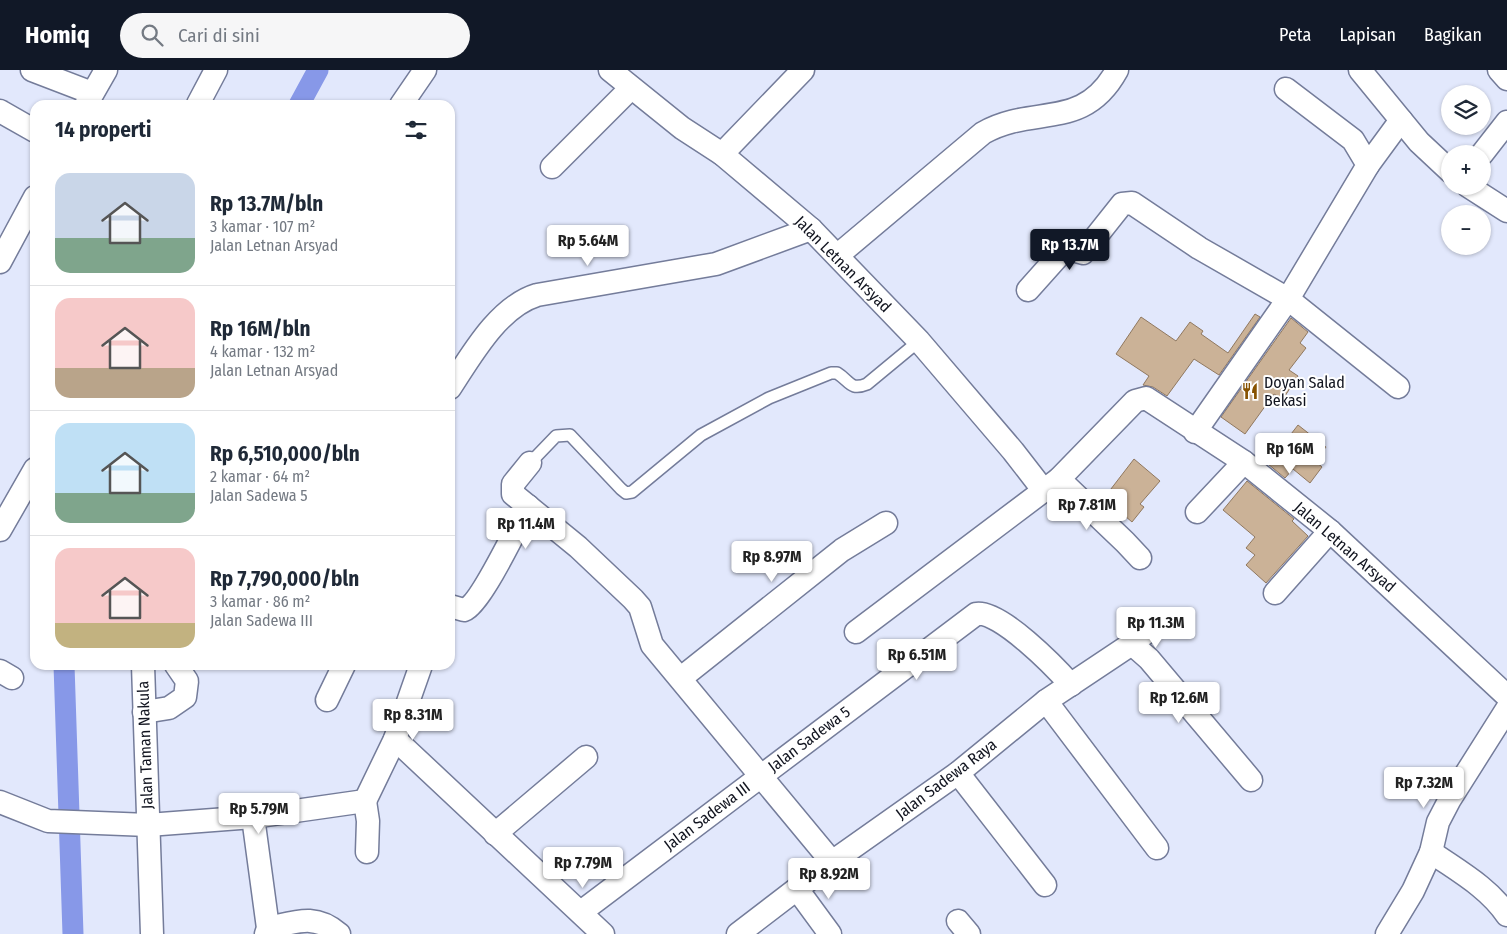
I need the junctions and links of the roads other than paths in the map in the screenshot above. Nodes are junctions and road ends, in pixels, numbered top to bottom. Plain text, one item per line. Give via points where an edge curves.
1 (32, 70) edge
2 (106, 70) edge
3 (216, 70) edge
4 (425, 70) edge
5 (610, 70) edge
6 (803, 70) edge
7 (1116, 70) edge
8 (1360, 70) edge
9 (1499, 70) edge
10 (1507, 79) edge
11 (631, 88) junction
12 (1286, 89) dead end
13 (89, 99) edge
14 (200, 100) edge
15 (404, 100) edge
16 (0, 111) edge
17 (1507, 122) edge
18 (30, 128) edge
19 (1396, 128) junction
20 (1489, 145) edge
21 (722, 154) junction
22 (1441, 163) edge
23 (1368, 165) junction
24 (552, 167) dead end
25 (1482, 195) edge
26 (30, 204) edge
27 (1507, 211) edge
28 (811, 229) junction
29 (6, 238) edge
30 (838, 255) junction
31 (0, 262) edge
32 (1028, 290) dead end
33 (1288, 299) junction
34 (918, 341) junction
35 (455, 380) edge
36 (1398, 386) dead end
37 (1195, 432) junction
38 (1244, 462) junction
39 (530, 463) joint
40 (30, 478) edge
41 (1052, 485) junction
42 (528, 506) junction
43 (1197, 512) dead end
44 (886, 522) dead end
45 (0, 530) edge
46 (1330, 531) junction
47 (1140, 558) dead end
48 (1275, 593) dead end
49 (455, 607) edge
50 (1156, 624) dead end
51 (856, 632) dead end
52 (1132, 644) junction
53 (143, 670) edge
54 (179, 670) edge
55 (342, 670) edge
56 (418, 670) edge
57 (681, 678) junction
58 (1071, 685) junction
59 (1507, 696) edge
60 (327, 700) dead end
61 (1046, 701) junction
62 (1507, 709) edge
63 (144, 712) junction
64 (394, 739) junction
65 (586, 757) dead end
66 (958, 773) junction
67 (761, 774) junction
68 (1251, 780) dead end
69 (365, 801) junction
70 (0, 802) edge
71 (254, 817) junction
72 (148, 825) junction
73 (495, 834) junction
74 (1157, 848) dead end
75 (367, 852) dead end
76 (1431, 852) junction
77 (832, 862) junction
78 (1045, 885) dead end
79 (797, 889) junction
80 (581, 912) junction
81 (1507, 915) edge
82 (267, 931) edge
83 (152, 934) edge
84 (338, 934) edge
85 (603, 934) edge
86 (738, 934) edge
87 (830, 934) edge
88 (1387, 934) edge

1 - 13 street
2 - 13 street
3 - 14 street
4 - 15 street
5 - 11 street, Jalan Letnan Arsyad
6 - 21 street
7 - 30 street via 1094,100 1074,110 1008,122 983,133
8 - 19 street
9 - 10 street
11 - 21 street, Jalan Letnan Arsyad
11 - 24 street
12 - 23 street via 1353,140
16 - 18 street
17 - 20 street
19 - 22 street via 1419,142
19 - 23 street
21 - 28 street, Jalan Letnan Arsyad
23 - 33 street
25 - 27 street
26 - 29 street
28 - 30 street, Jalan Letnan Arsyad
28 - 35 street via 716,264 536,295 520,301 476,347
29 - 31 street
30 - 34 street, Jalan Letnan Arsyad
32 - 33 street via 1062,252 1083,253 1126,202 1136,205 1199,248
33 - 36 street
33 - 37 street
34 - 39 lane via 859,388 837,373 831,373 769,398 701,435 632,492 626,493 621,489 570,436 556,436
34 - 41 street, Jalan Letnan Arsyad via 1013,451
37 - 38 street, Jalan Letnan Arsyad
37 - 41 street, Jalan Letnan Arsyad via 1150,400 1139,398
38 - 43 street
38 - 46 street, Jalan Letnan Arsyad
39 - 42 street via 511,489
40 - 45 street
41 - 47 street
41 - 51 street
42 - 49 street via 490,577 467,609
42 - 57 street via 634,598 643,613 652,645
44 - 57 street via 842,550
46 - 48 street
46 - 59 street, Jalan Letnan Arsyad
50 - 52 street, Jalan Sadewa Raya
52 - 58 street, Jalan Sadewa Raya
52 - 68 street via 1149,659
53 - 63 street, Jalan Taman Nakula
54 - 63 street via 187,681 185,697 169,708
55 - 60 street
56 - 64 street
57 - 67 street
58 - 61 street, Jalan Sadewa Raya
58 - 67 street, Jalan Sadewa 5 via 1043,654 998,621 978,614
61 - 66 street, Jalan Sadewa Raya
61 - 74 street
62 - 76 street via 1450,799 1438,822
63 - 72 street, Jalan Taman Nakula
64 - 69 street
64 - 73 street
65 - 73 street
66 - 77 street, Jalan Sadewa Raya
66 - 78 street
67 - 77 street
67 - 80 street, Jalan Sadewa III
69 - 71 street
69 - 75 street
70 - 72 street via 48,821
71 - 72 street
71 - 82 street
72 - 83 street, Jalan Taman Nakula
73 - 80 street
76 - 81 street via 1480,886
76 - 88 street via 1413,891
77 - 79 street, Jalan Sadewa Raya
79 - 86 street, Jalan Sadewa Raya
79 - 87 street
80 - 85 street
82 - 84 street via 304,920 328,925

